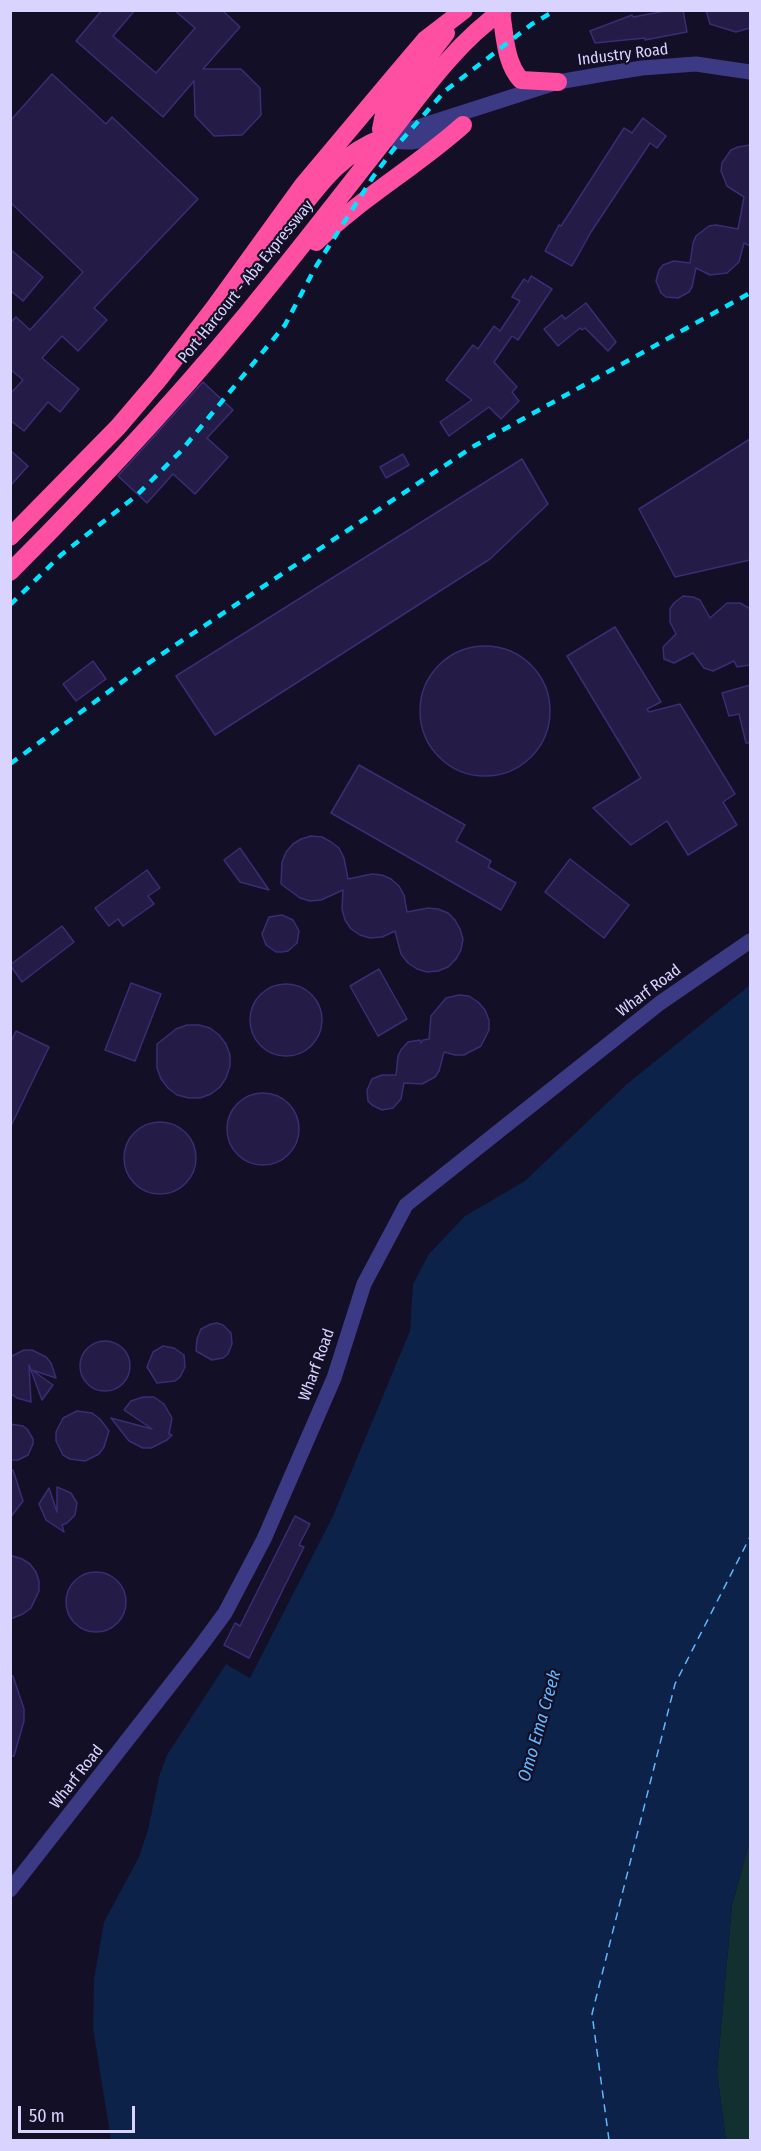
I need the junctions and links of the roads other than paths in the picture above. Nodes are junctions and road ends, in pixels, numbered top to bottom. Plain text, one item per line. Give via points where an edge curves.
1 (464, 10) edge
2 (502, 11) edge
3 (750, 72) edge
4 (558, 82) junction
5 (502, 99) junction
6 (463, 125) junction
7 (387, 137) junction
8 (273, 282) junction
9 (214, 308) junction
10 (10, 537) edge
11 (10, 572) edge
12 (750, 941) edge
13 (10, 1890) edge

1 - 7 highway via 384,114 381,129
1 - 9 highway, Port Harcourt - Aba Expressway via 425,40 329,152
2 - 4 highway via 508,56 515,74 521,80
2 - 7 highway, Port Harcourt - Aba Expressway via 464,43
3 - 4 street, Industry Road via 696,64 642,68
4 - 5 street, Industry Road
5 - 6 street, Industry Road
5 - 7 street, Industry Road
6 - 7 street, Industry Road via 420,141 395,142
6 - 8 highway via 433,152 369,196
7 - 8 highway, Port Harcourt - Aba Expressway
7 - 9 highway via 364,145 324,179
8 - 11 highway, Port Harcourt - Aba Expressway via 203,366
9 - 10 highway, Port Harcourt - Aba Expressway via 118,427
12 - 13 street, Wharf Road via 660,1003 406,1206 364,1284 334,1378 264,1539 225,1613

